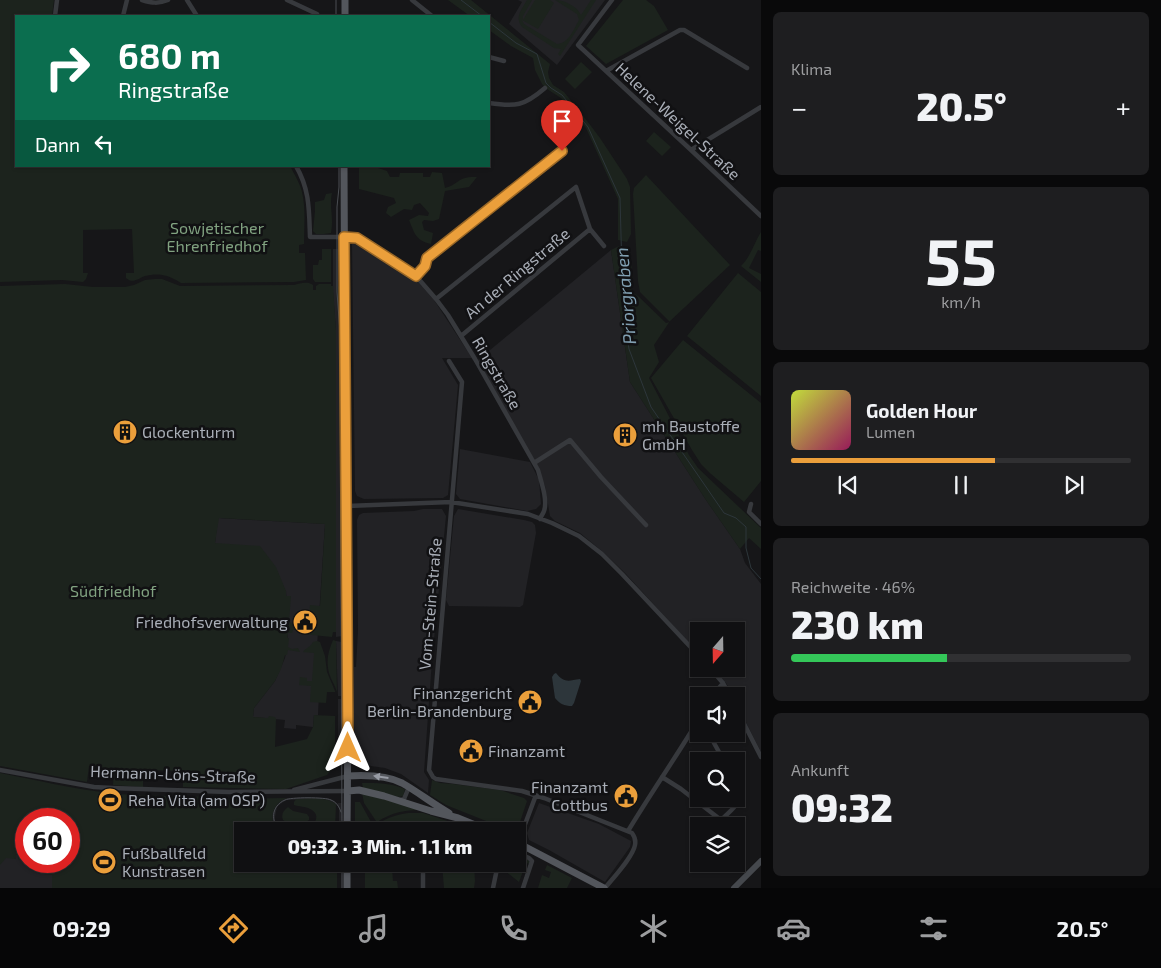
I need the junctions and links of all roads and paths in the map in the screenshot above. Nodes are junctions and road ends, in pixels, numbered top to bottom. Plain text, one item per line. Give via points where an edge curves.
1 (57, 0) edge
2 (127, 0) edge
3 (142, 0) edge
4 (168, 0) edge
5 (187, 0) edge
6 (287, 0) edge
7 (345, 0) edge
8 (412, 0) edge
9 (612, 0) edge
10 (55, 15) edge
11 (123, 15) edge
12 (196, 15) edge
13 (316, 15) edge
14 (345, 15) edge
15 (431, 15) edge
16 (490, 57) edge
17 (504, 60) dead end
18 (747, 68) dead end
19 (606, 71) junction
20 (545, 88) dead end
21 (490, 103) edge
22 (761, 107) edge
23 (692, 150) junction
24 (562, 151) dead end
25 (296, 167) edge
26 (344, 167) edge
27 (761, 216) edge
28 (590, 229) junction
29 (344, 237) junction
30 (604, 246) dead end
31 (416, 276) junction
32 (436, 299) junction
33 (461, 336) junction
34 (449, 361) dead end
35 (534, 463) junction
36 (450, 502) junction
37 (750, 504) dead end
38 (347, 506) junction
39 (542, 520) junction
40 (761, 524) edge
41 (646, 525) dead end
42 (690, 646) edge
43 (720, 678) edge
44 (724, 682) junction
45 (721, 687) edge
46 (726, 687) edge
47 (745, 725) edge
48 (690, 734) edge
49 (761, 756) edge
50 (0, 770) edge
51 (348, 776) junction
52 (662, 777) junction
53 (409, 787) junction
54 (348, 791) junction
55 (285, 792) junction
56 (536, 795) junction
57 (690, 796) edge
58 (400, 801) junction
59 (704, 807) edge
60 (734, 807) edge
61 (458, 818) junction
62 (347, 822) edge
63 (468, 822) edge
64 (526, 822) edge
65 (628, 831) junction
66 (526, 847) edge
67 (526, 857) edge
68 (761, 861) edge
69 (347, 872) edge
70 (423, 872) edge
71 (497, 872) edge
72 (347, 888) edge
73 (423, 888) edge
74 (494, 888) edge
75 (523, 888) edge
76 (604, 888) edge
77 (734, 888) edge

1 - 10 street
2 - 11 street
3 - 4 street via 162,3
5 - 12 street
6 - 13 street
7 - 14 main road
8 - 15 street
9 - 19 street, Helene-Weigel-Straße via 578,45
16 - 17 street
18 - 19 street via 689,32 680,30
19 - 23 street, Helene-Weigel-Straße
20 - 21 street via 520,105
22 - 23 street
23 - 27 street, Helene-Weigel-Straße
24 - 31 street via 427,258
25 - 29 street, Ringstraße via 307,190 310,237
26 - 29 main road
28 - 30 street, An der Ringstraße
28 - 32 street, An der Ringstraße via 576,187
28 - 33 street, An der Ringstraße
29 - 31 street, Ringstraße via 357,238
29 - 38 main road
31 - 32 street, Ringstraße
32 - 33 street, Ringstraße
33 - 35 street, Ringstraße
34 - 36 street, Vom-Stein-Straße via 462,382
35 - 39 street, Ringstraße via 544,490
35 - 41 street via 570,440
36 - 38 street
36 - 39 street via 528,514
36 - 56 street, Vom-Stein-Straße via 429,770 432,777 441,780
37 - 40 street via 749,512
38 - 51 main road
39 - 42 street via 579,536 602,554
43 - 44 street
44 - 45 street
44 - 46 street
47 - 49 street
48 - 52 street
50 - 55 street, Hermann-Löns-Straße via 112,788
53 -> 51 main road, Hermann-Löns-Straße via 383,777
51 - 54 main road
51 - 55 street, Hermann-Löns-Straße
52 - 57 street
52 - 65 street
53 - 58 street
53 - 61 main road, Hermann-Löns-Straße
54 - 55 street, Hermann-Löns-Straße
54 - 58 main road, Hermann-Löns-Straße via 359,790
54 - 62 main road
56 - 64 street
56 - 65 street, Vom-Stein-Straße
58 - 61 main road, Hermann-Löns-Straße
59 - 60 street via 721,820
61 - 63 main road, Hermann-Löns-Straße
65 - 76 street via 636,841 634,849
66 - 76 main road
67 - 75 street via 532,861
68 - 77 street
69 - 72 main road
70 - 73 street
71 - 74 street

